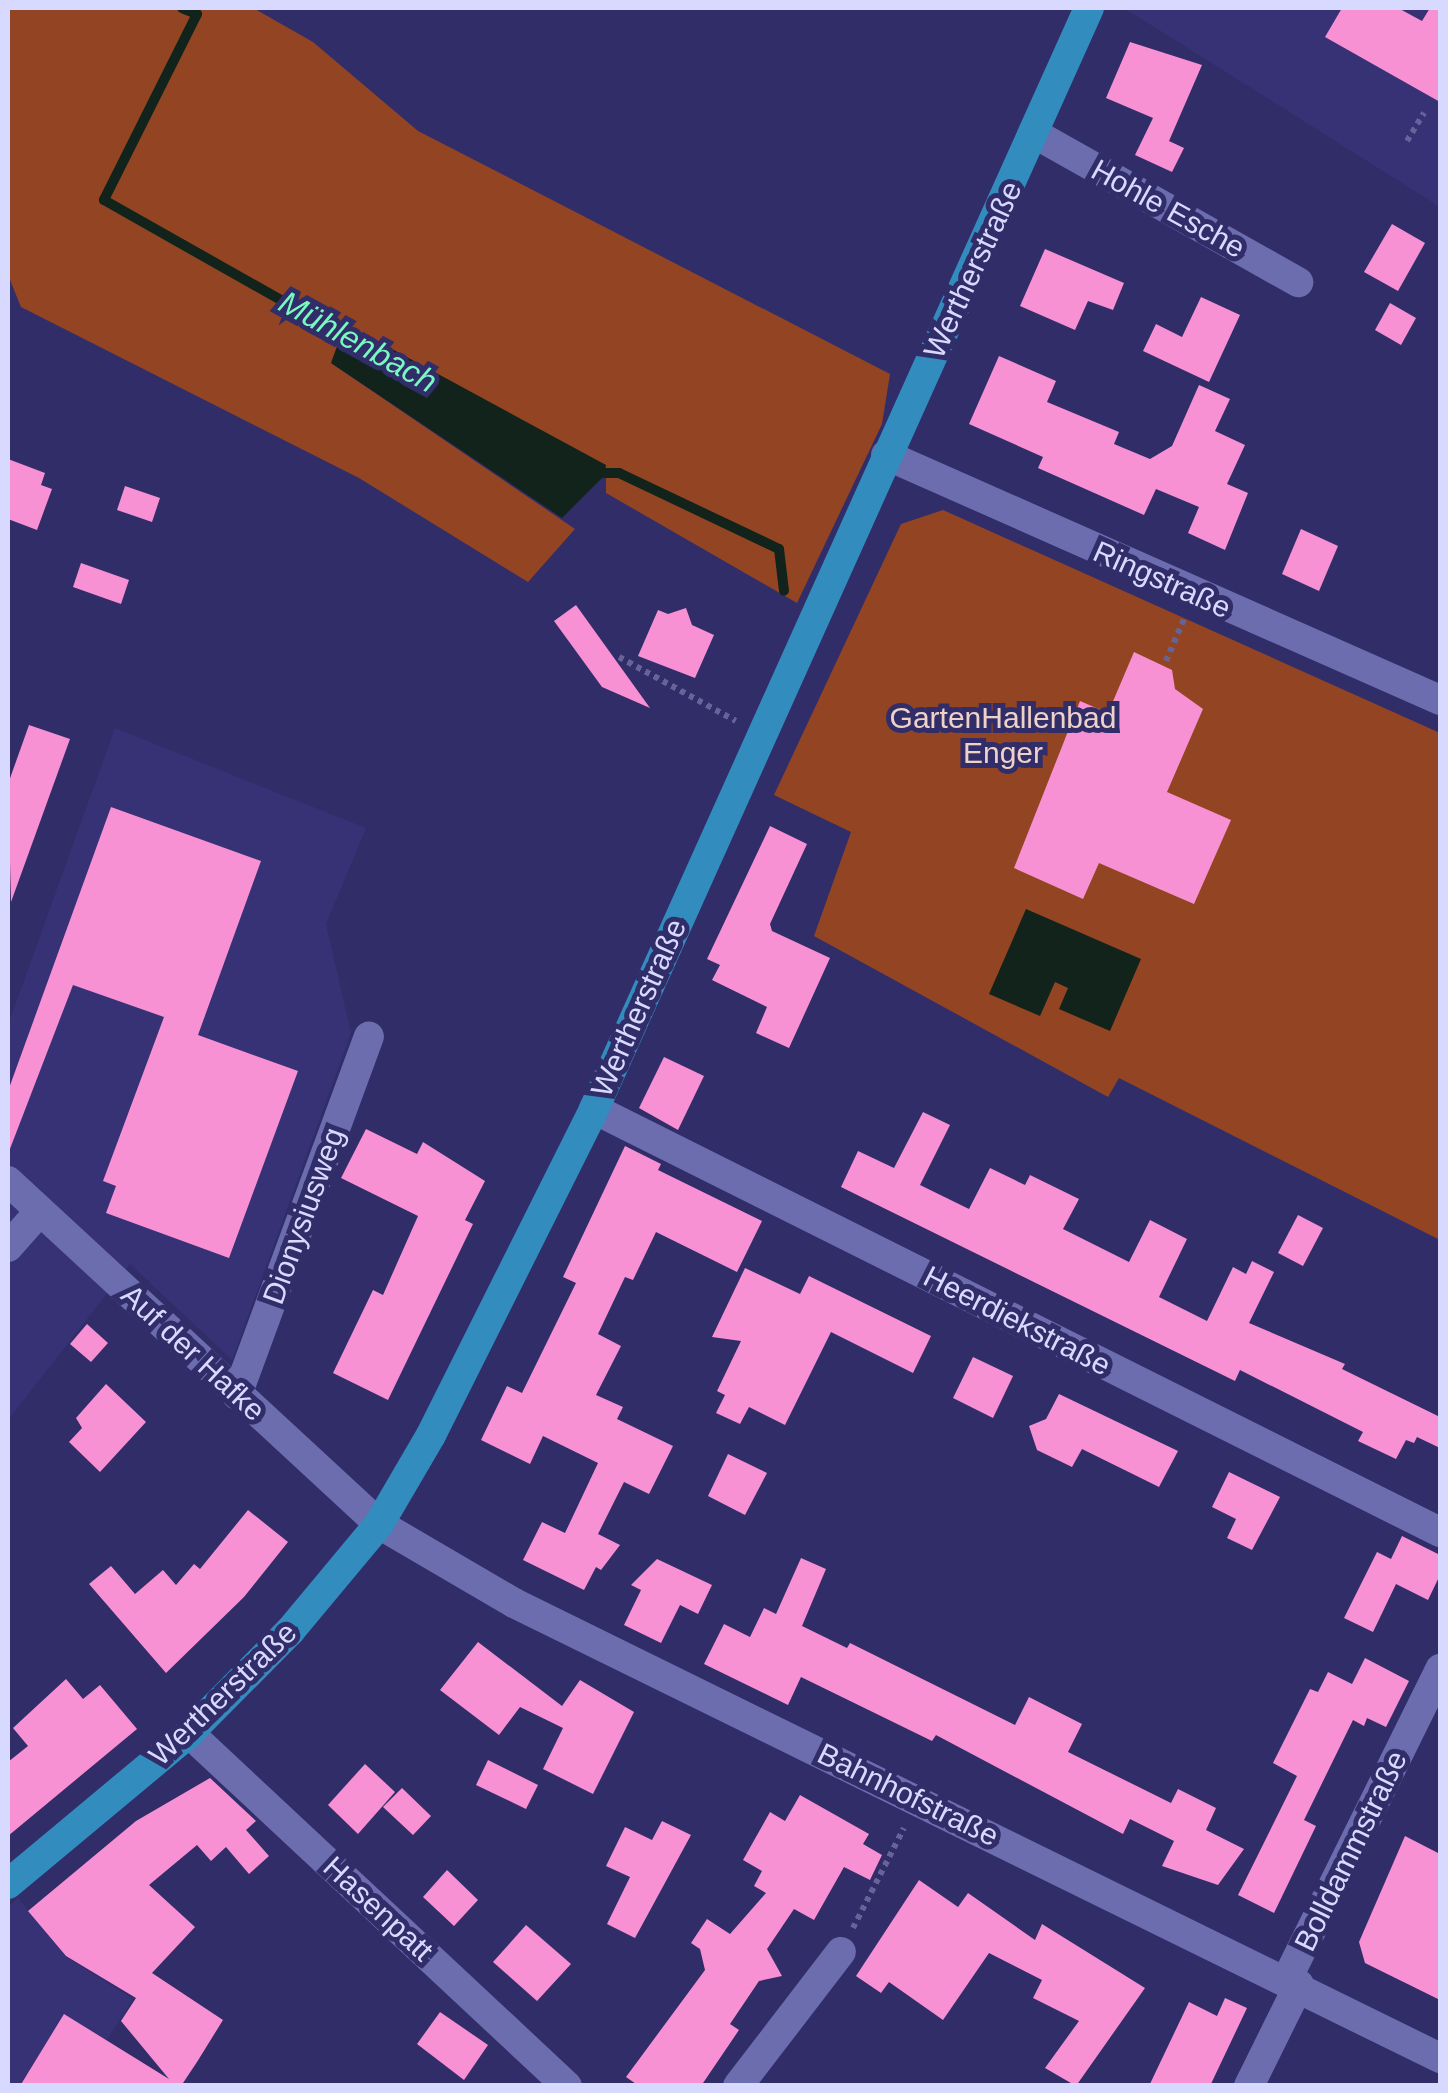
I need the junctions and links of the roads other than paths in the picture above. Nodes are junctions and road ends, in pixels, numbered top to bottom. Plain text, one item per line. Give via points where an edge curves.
1 (1089, 8) edge
2 (1037, 135) junction
3 (1298, 282) dead end
4 (886, 456) junction
5 (1440, 700) edge
6 (370, 1037) dead end
7 (594, 1110) junction
8 (8, 1181) edge
9 (40, 1211) junction
10 (8, 1247) edge
11 (237, 1394) junction
12 (379, 1524) junction
13 (1440, 1532) edge
14 (1440, 1670) edge
15 (189, 1733) junction
16 (8, 1884) edge
17 (840, 1952) road end
18 (1293, 1982) junction
19 (1440, 2058) edge
20 (567, 2086) edge
21 (738, 2086) edge
22 (1249, 2086) edge

1 - 2 main road, Wertherstraße
2 - 3 street, Hohle Esche
2 - 4 main road, Wertherstraße
4 - 5 street, Ringstraße
4 - 7 main road, Wertherstraße
6 - 11 street, Dionysiusweg
7 - 12 main road, Wertherstraße via 431,1435
7 - 13 street, Heerdiekstraße
8 - 9 street, Auf der Hafke
9 - 10 street
9 - 11 street, Auf der Hafke
11 - 12 street, Auf der Hafke
12 - 15 main road, Wertherstraße via 329,1589
12 - 18 street, Bahnhofstraße via 514,1603
14 - 18 street, Bolldammstraße
15 - 16 main road, Wertherstraße
15 - 20 street, Hasenpatt
17 - 21 street
18 - 19 street, Bahnhofstraße
18 - 22 street, Bolldammstraße

